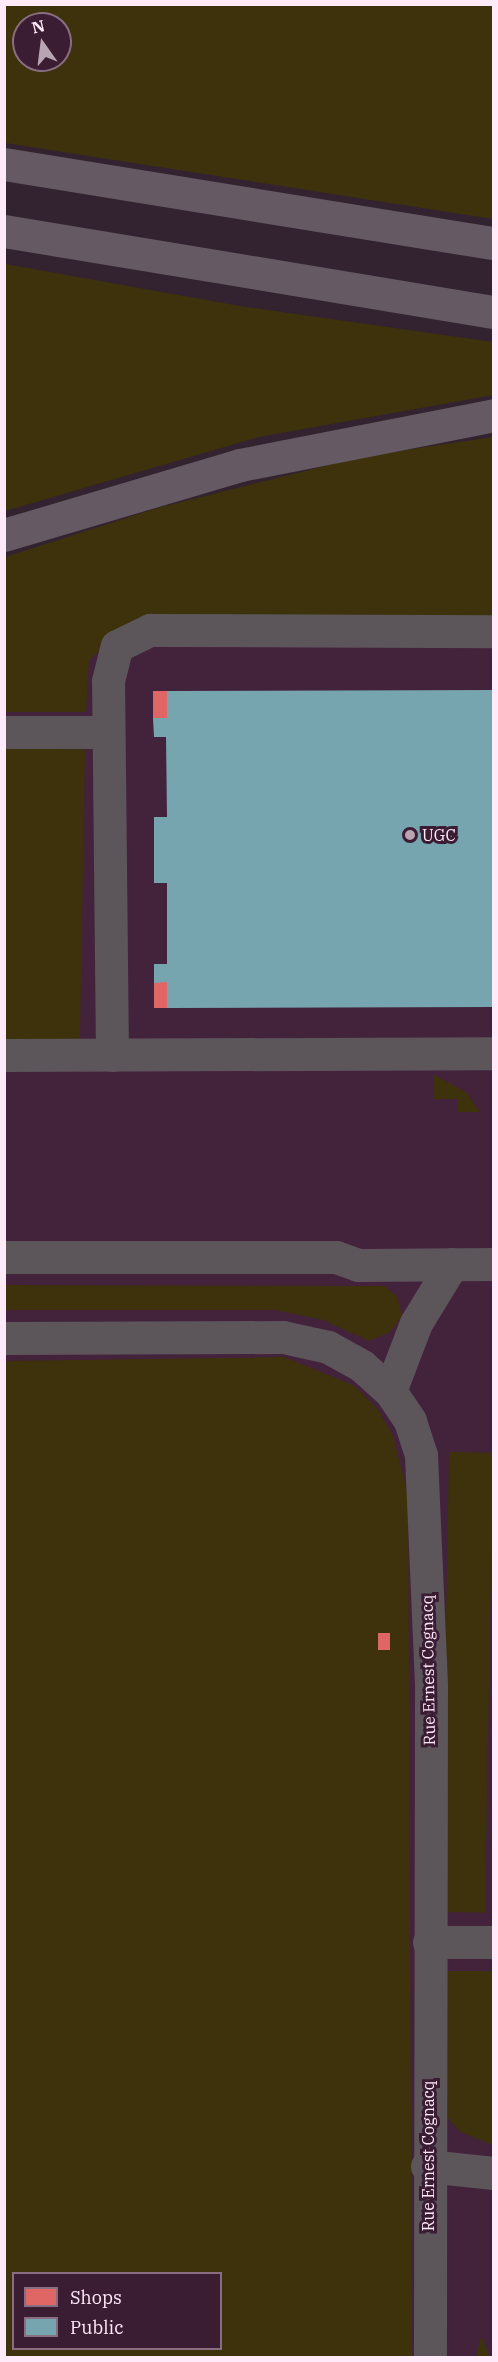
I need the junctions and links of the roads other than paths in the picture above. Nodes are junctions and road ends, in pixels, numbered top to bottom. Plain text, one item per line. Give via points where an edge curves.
1 (4, 164) edge
2 (4, 231) edge
3 (494, 243) edge
4 (494, 312) edge
5 (494, 414) edge
6 (4, 535) edge
7 (494, 631) edge
8 (4, 732) edge
9 (108, 732) junction
10 (494, 1053) edge
11 (4, 1055) edge
12 (112, 1055) junction
13 (4, 1257) edge
14 (452, 1264) junction
15 (494, 1264) edge
16 (4, 1338) edge
17 (390, 1391) junction
18 (429, 1942) junction
19 (494, 1942) edge
20 (428, 2166) junction
21 (494, 2174) edge
22 (430, 2358) edge

1 - 3 highway
2 - 4 highway
5 - 6 highway via 240,465
7 - 9 street via 150,630 117,646 108,681
8 - 9 street
9 - 12 street
10 - 12 street
11 - 12 street
13 - 14 street via 336,1257 358,1266
14 - 15 street
14 - 17 street via 416,1323
16 - 17 street, Rue Ernest Cognacq via 283,1336 328,1347 363,1366
17 - 18 street, Rue Ernest Cognacq via 410,1421 421,1455 431,1688
18 - 19 street
18 - 20 street, Rue Ernest Cognacq
20 - 21 street
20 - 22 street, Rue Ernest Cognacq

